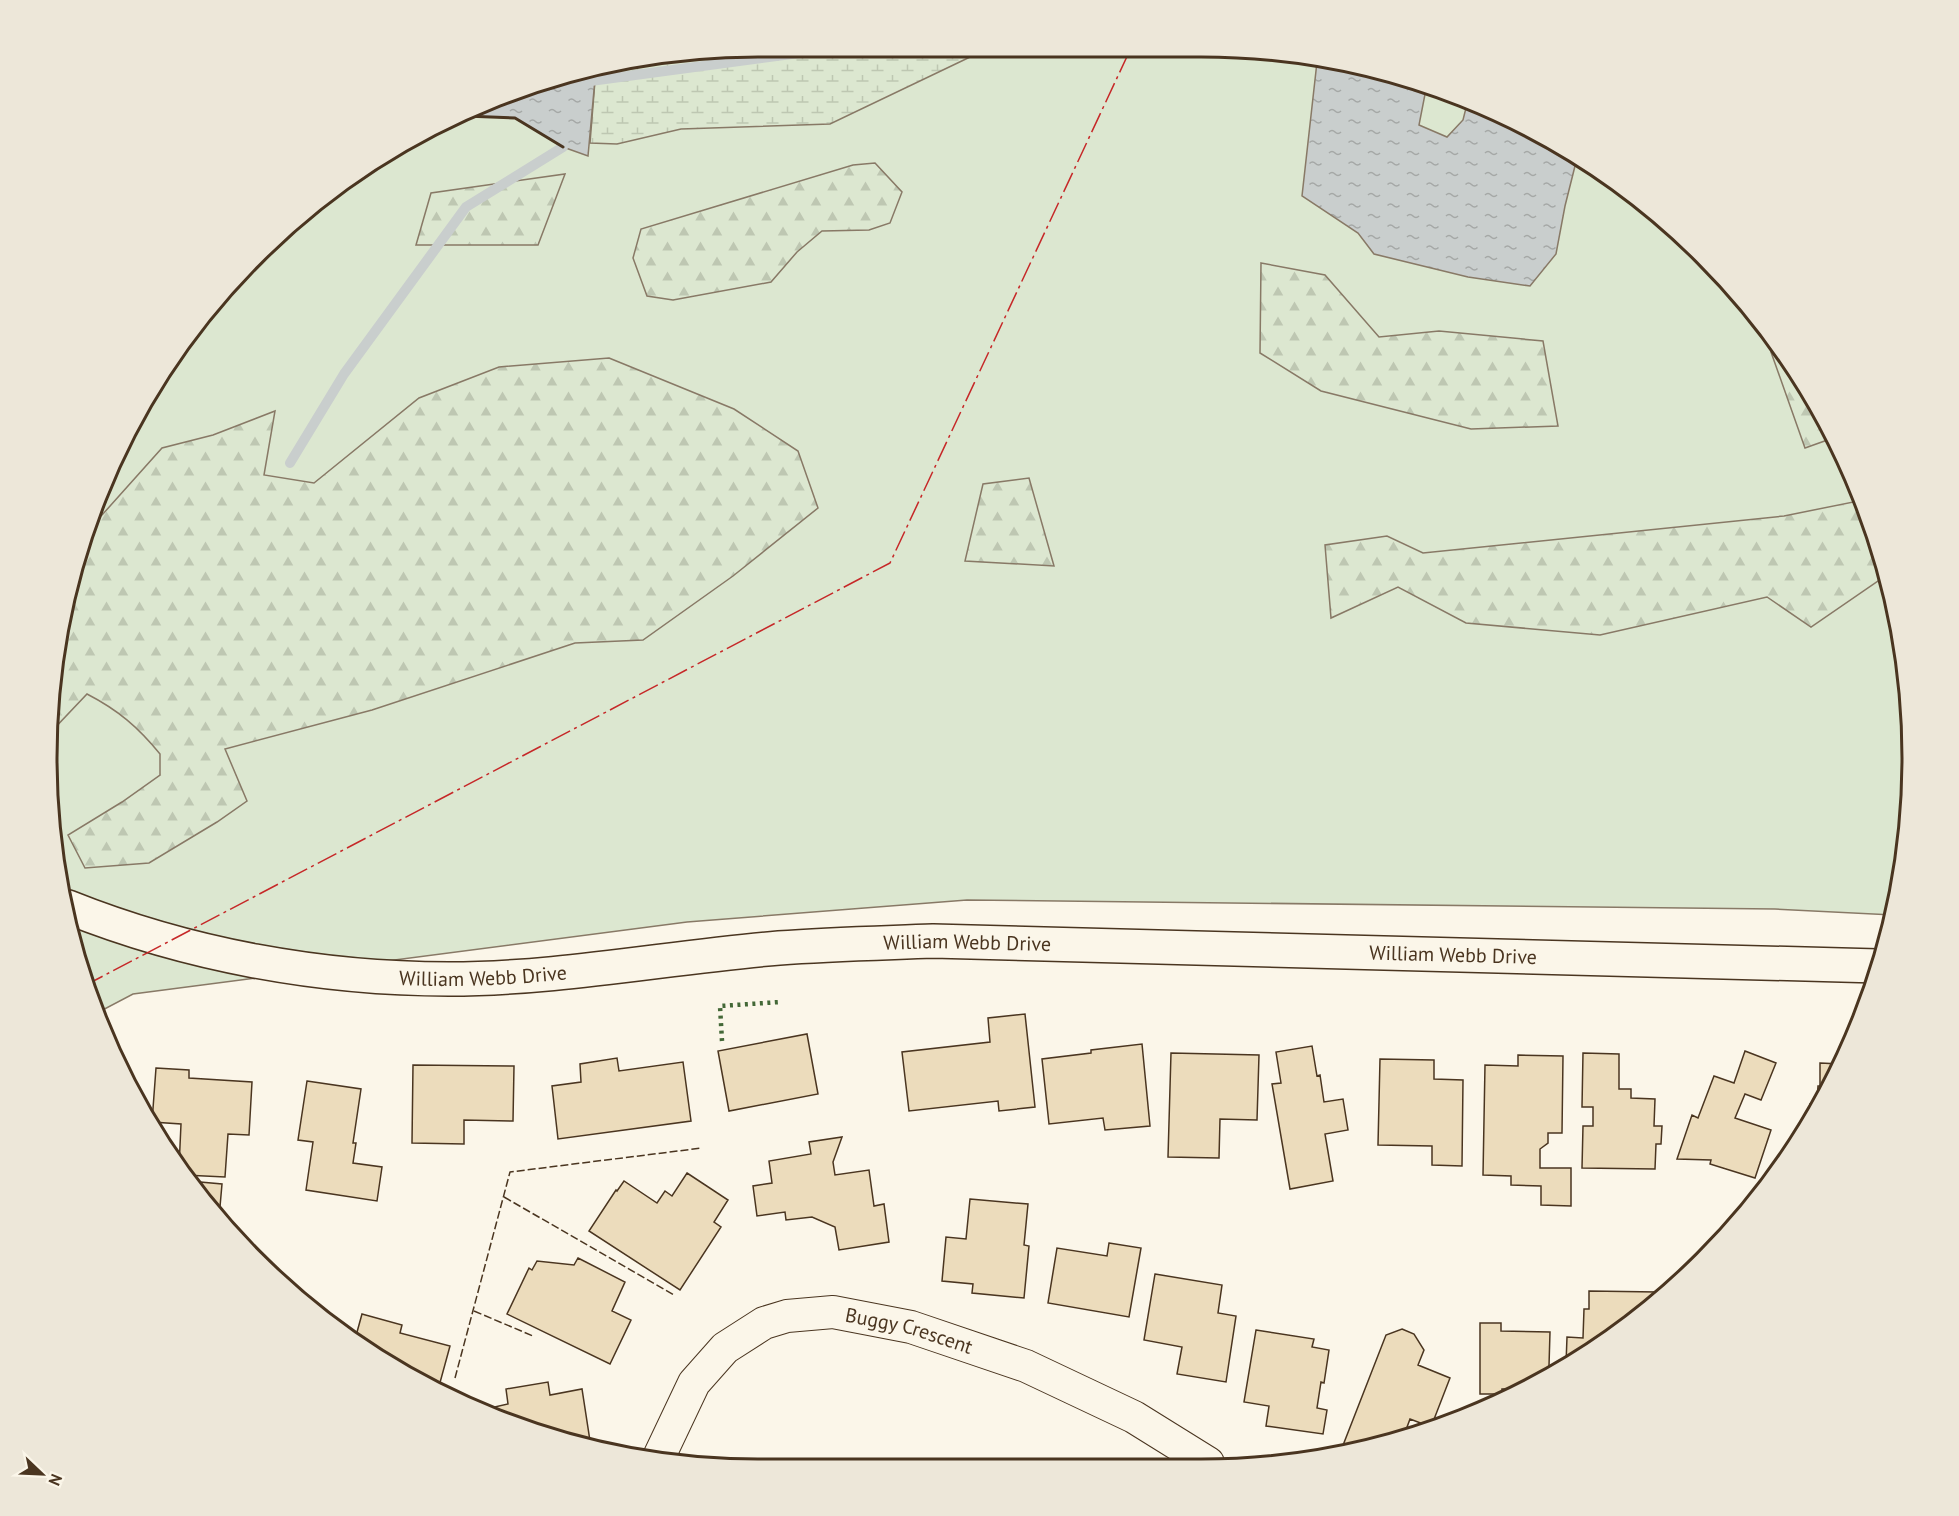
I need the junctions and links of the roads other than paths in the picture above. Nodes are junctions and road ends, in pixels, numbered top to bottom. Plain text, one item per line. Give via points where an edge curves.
1 (73, 909) edge
2 (1870, 966) edge
3 (661, 1452) edge
4 (1202, 1459) edge

1 - 2 main road, William Webb Drive via 151,936 279,965 449,979 510,977 780,948 933,941
3 - 4 street, Buggy Crescent via 694,1383 725,1347 764,1323 786,1316 833,1312 911,1327 1026,1366 1134,1417

